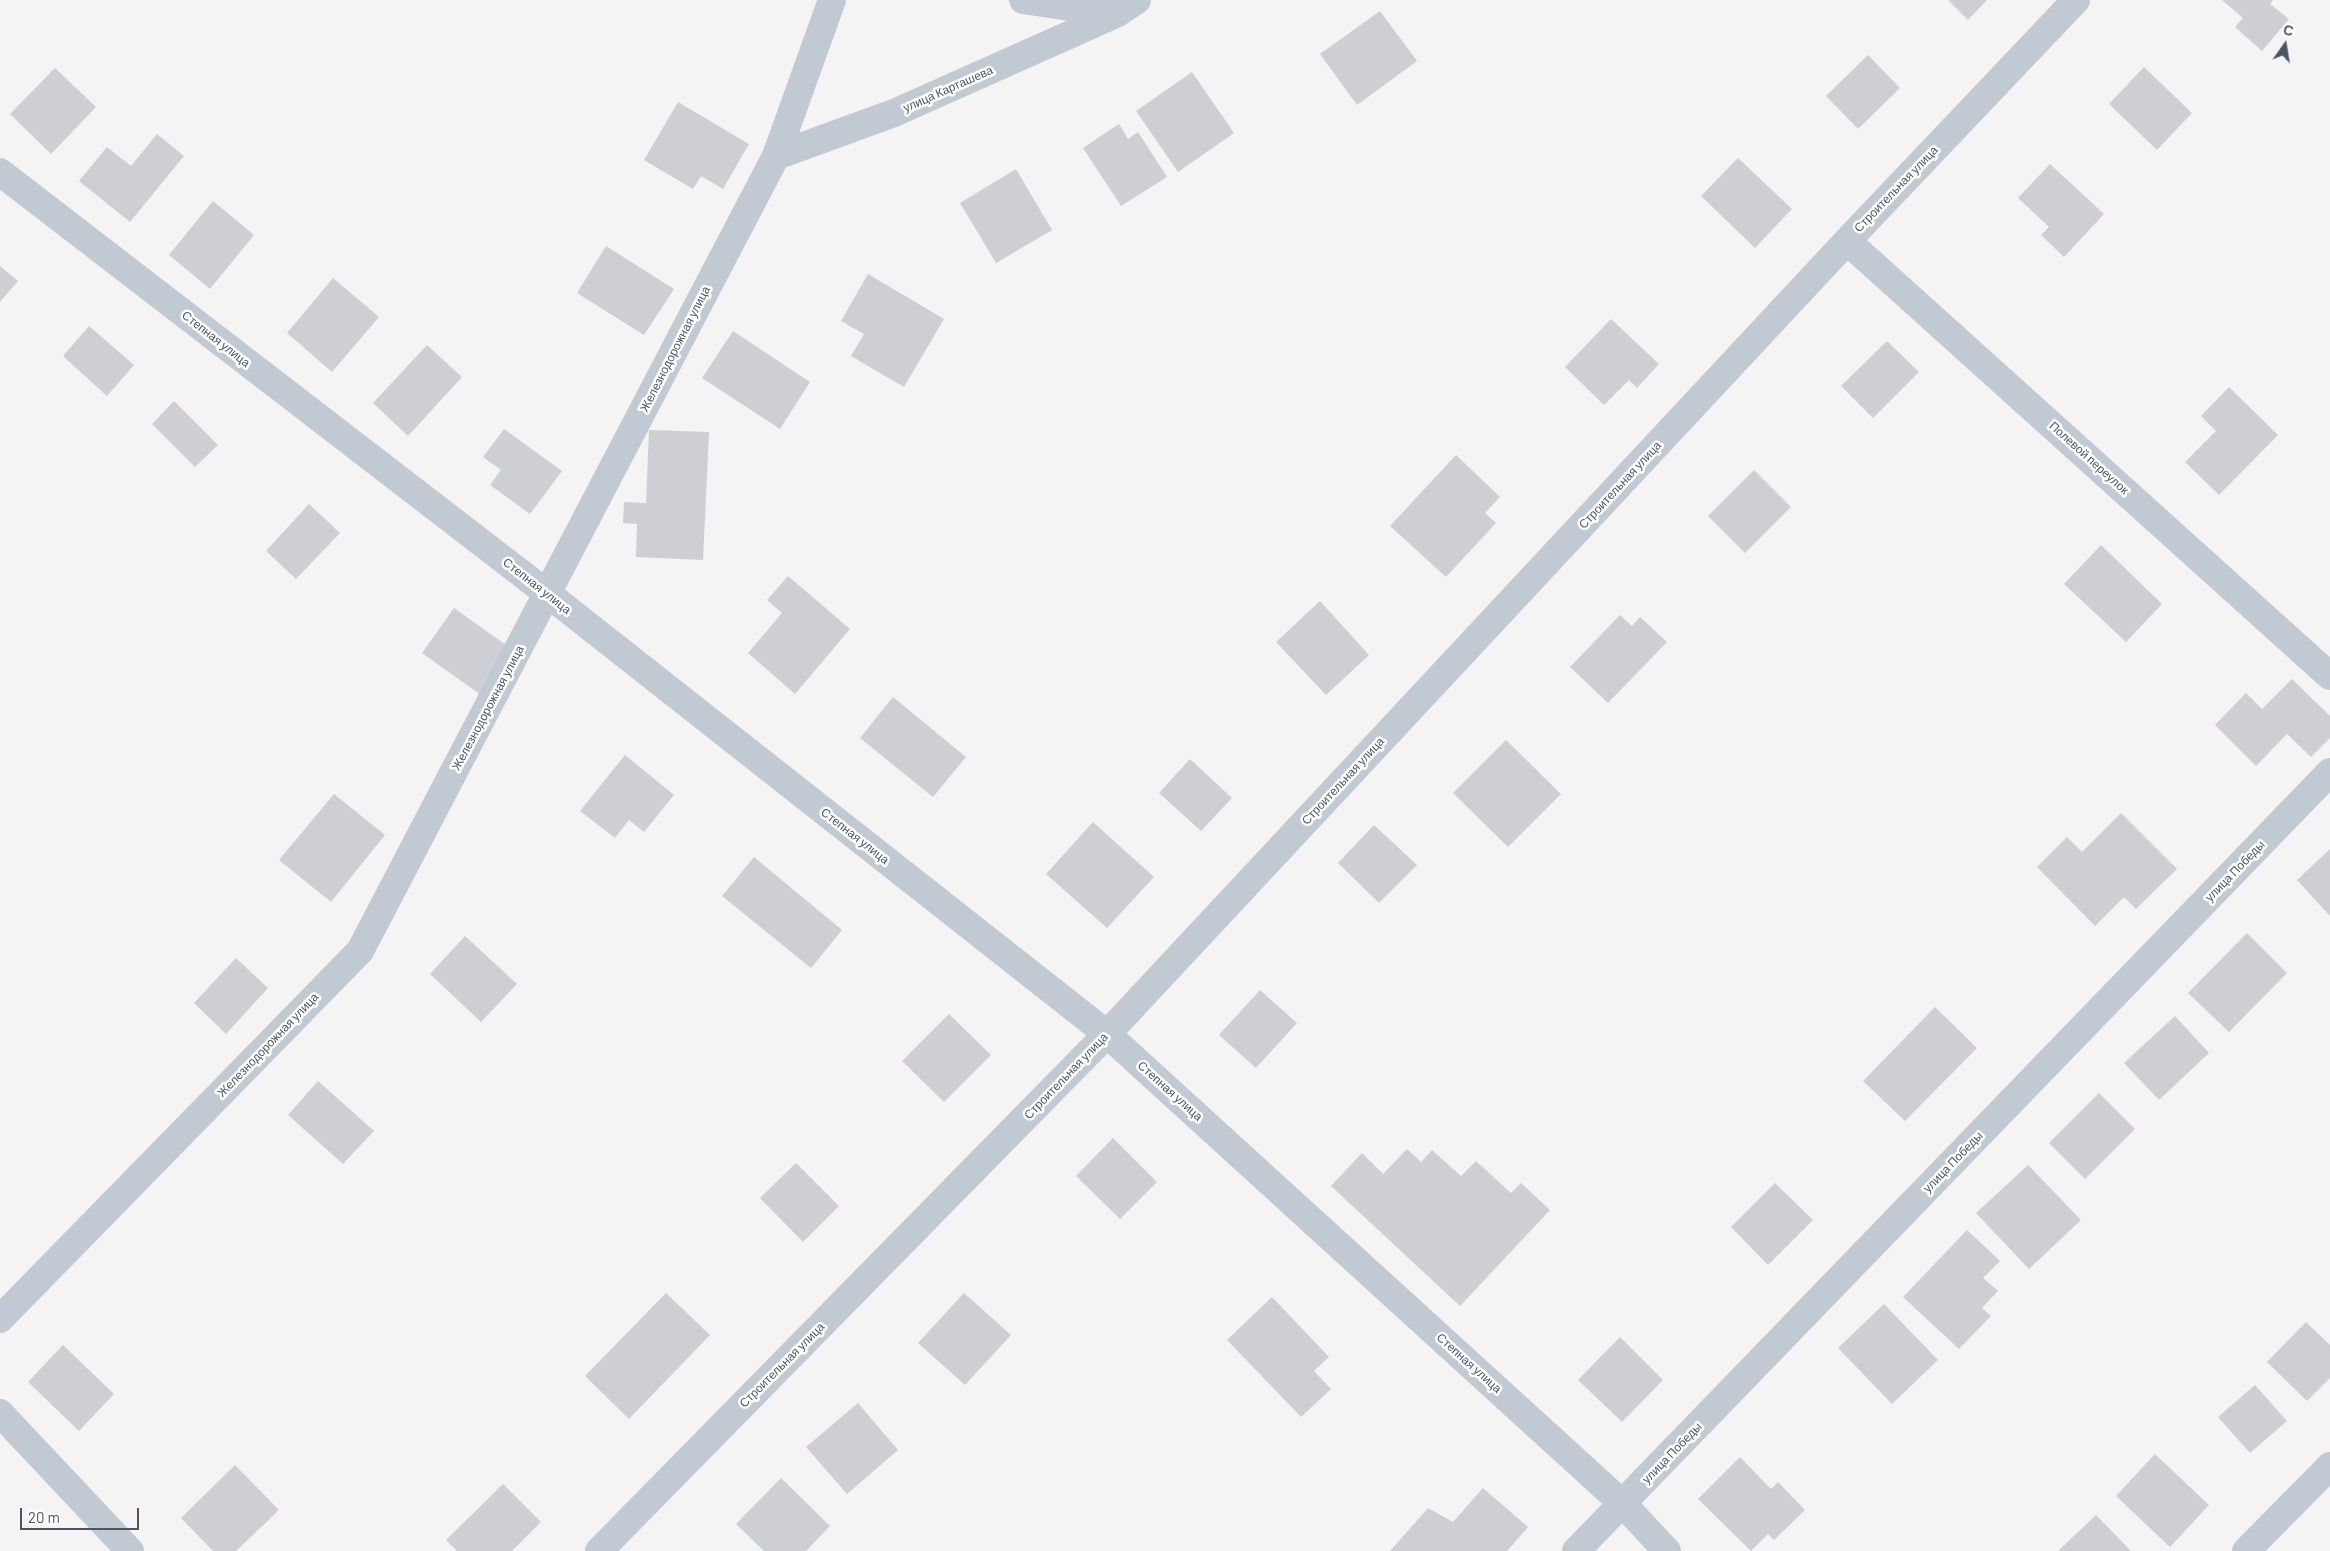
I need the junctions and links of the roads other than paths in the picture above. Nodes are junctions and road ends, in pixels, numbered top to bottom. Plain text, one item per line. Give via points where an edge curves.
1 (832, 0) edge
2 (1022, 0) edge
3 (2076, 0) edge
4 (1127, 7) edge
5 (776, 156) junction
6 (0, 172) edge
7 (1847, 241) junction
8 (548, 594) junction
9 (2330, 676) edge
10 (2330, 772) edge
11 (1107, 1034) junction
12 (0, 1319) edge
13 (0, 1413) edge
14 (2330, 1466) edge
15 (1623, 1504) junction
16 (130, 1551) edge
17 (599, 1551) edge
18 (1576, 1551) edge
19 (1667, 1551) edge
20 (2246, 1551) edge

1 - 5 street, Железнодорожная улица
2 - 4 street, улица Карташева
3 - 7 street, Строительная улица
4 - 5 street, улица Карташева via 894,113
5 - 8 street, Железнодорожная улица
6 - 8 street, Степная улица
7 - 9 street, Полевой переулок
7 - 11 street, Строительная улица
8 - 11 street, Степная улица
8 - 12 street, Железнодорожная улица via 360,951
10 - 15 street, улица Победы
11 - 15 street, Степная улица
11 - 17 street, Строительная улица
13 - 16 street
14 - 20 street
15 - 18 street, улица Победы
15 - 19 street, Степная улица

